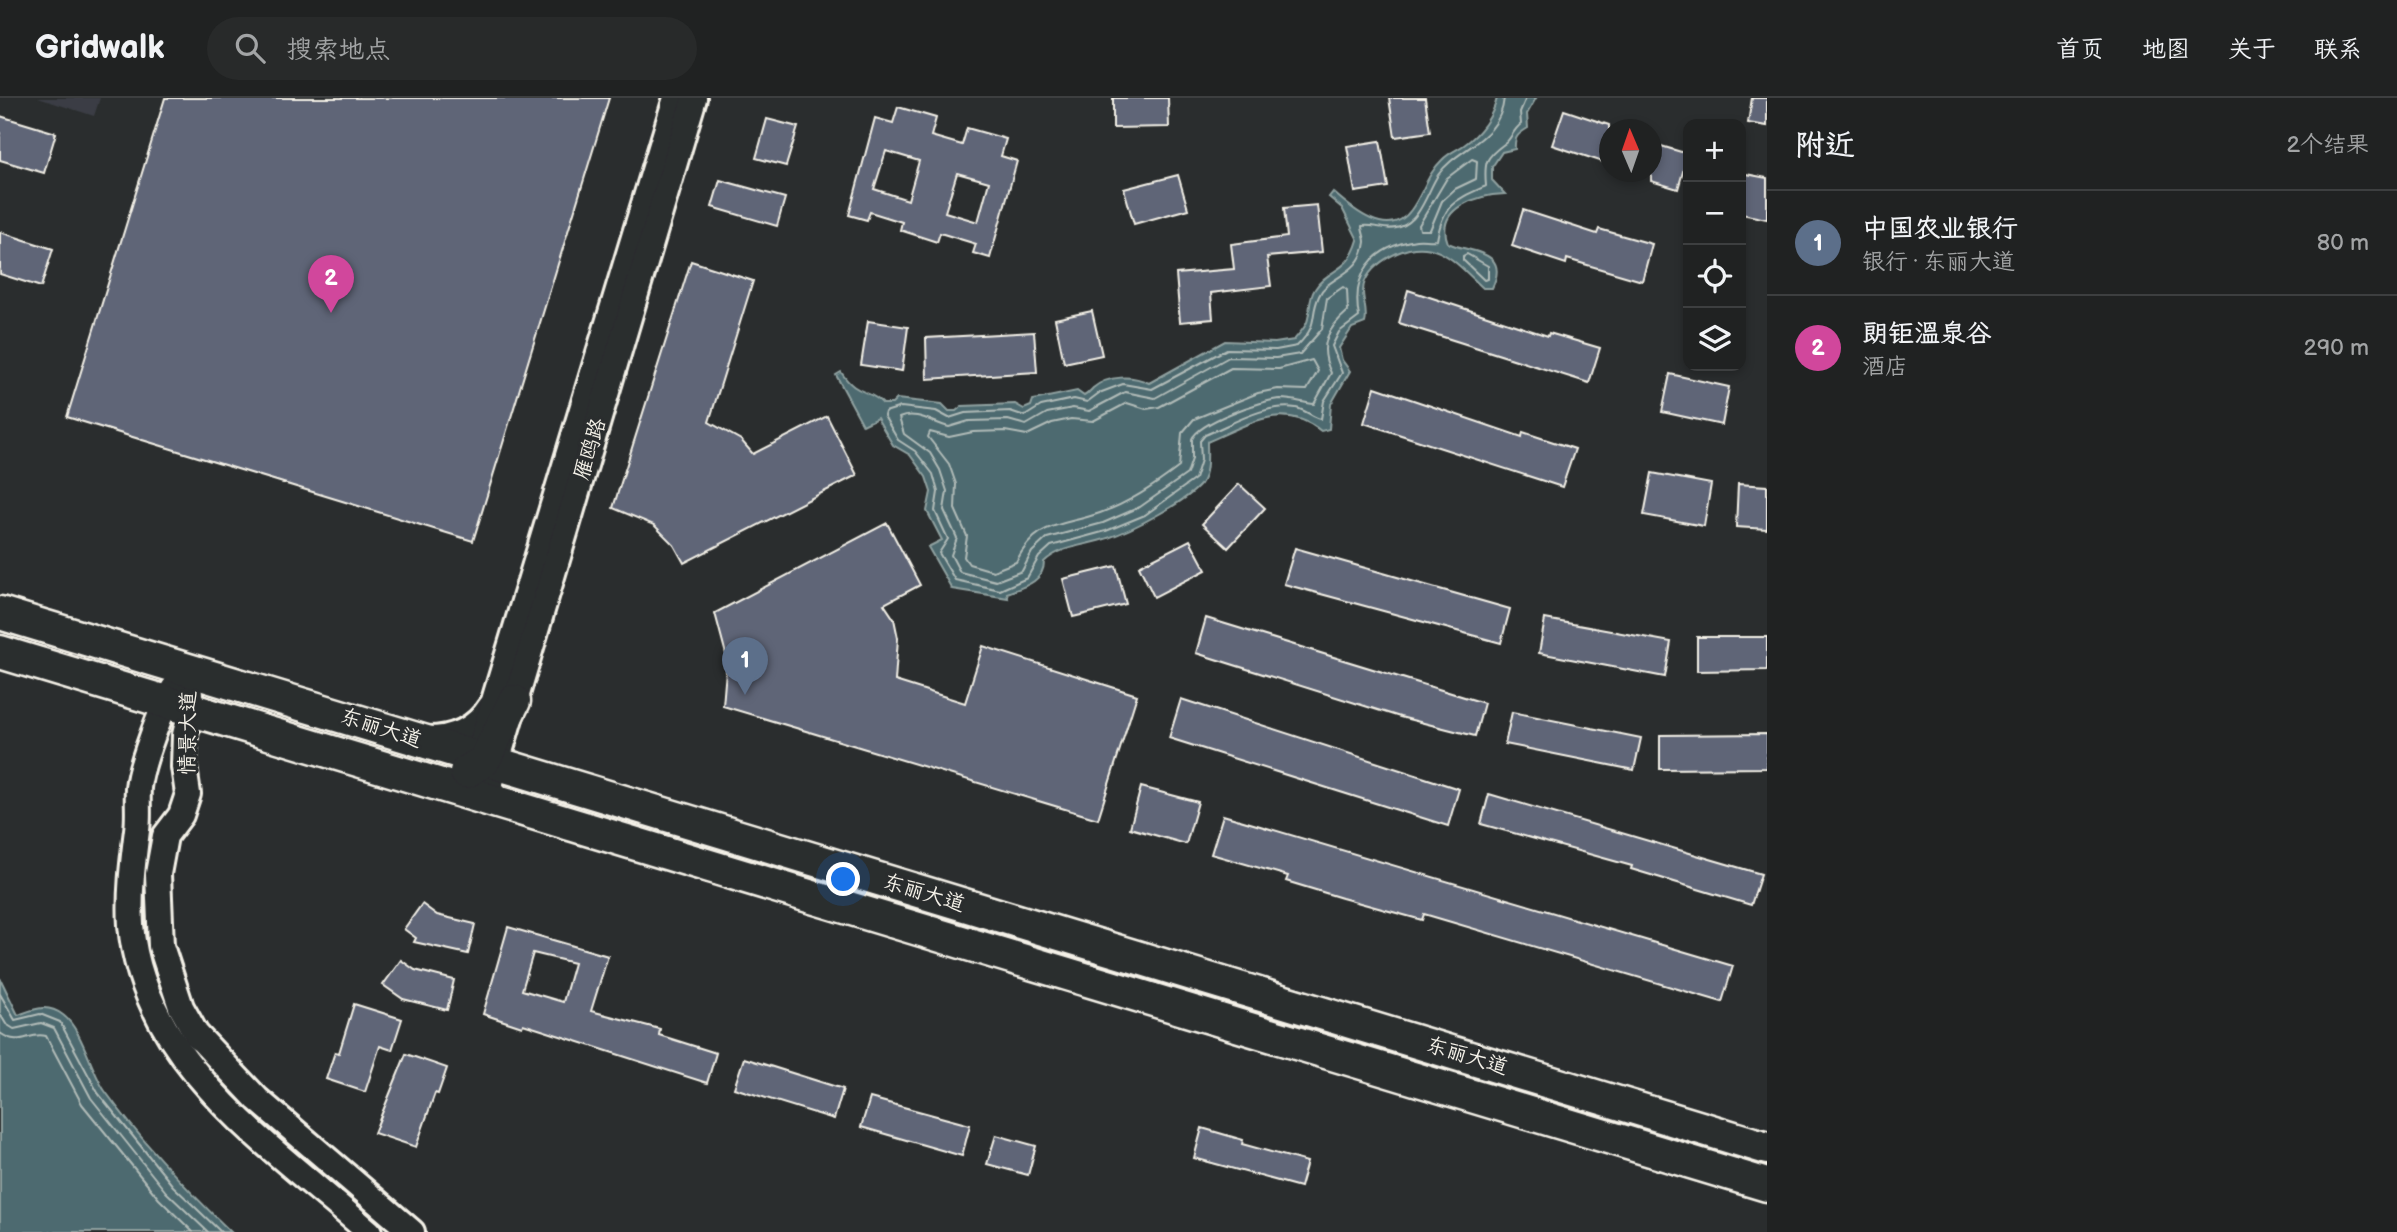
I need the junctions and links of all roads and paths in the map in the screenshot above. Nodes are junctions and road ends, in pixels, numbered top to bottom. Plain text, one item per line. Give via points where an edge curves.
1 (676, 98) edge
2 (694, 98) edge
3 (0, 613) edge
4 (0, 652) edge
5 (188, 667) junction
6 (505, 699) junction
7 (178, 706) junction
8 (411, 738) junction
9 (480, 775) junction
10 (239, 1080) junction
11 (220, 1099) junction
12 (1767, 1148) edge
13 (1767, 1185) edge
14 (369, 1232) edge
15 (412, 1232) edge

1 - 6 street, 雁鸥路
2 - 6 street, 雁鸥路
3 - 5 highway, 东丽大道
4 - 7 highway, 东丽大道
5 - 7 street, 情景大道
5 - 8 highway, 东丽大道
6 - 8 street via 463,732 440,739
6 - 9 highway
7 - 9 highway, 东丽大道 via 402,774
7 - 10 street, 情景大道 via 185,736 188,794 181,815 165,836 158,874 161,946 181,1007 196,1034
7 - 11 street, 情景大道 via 138,788 131,928 148,994 161,1023 179,1054
8 - 9 highway, 东丽大道
9 - 12 highway, 东丽大道
9 - 13 highway, 东丽大道
10 - 11 street
10 - 15 street, 情景大道
11 - 14 street, 情景大道

